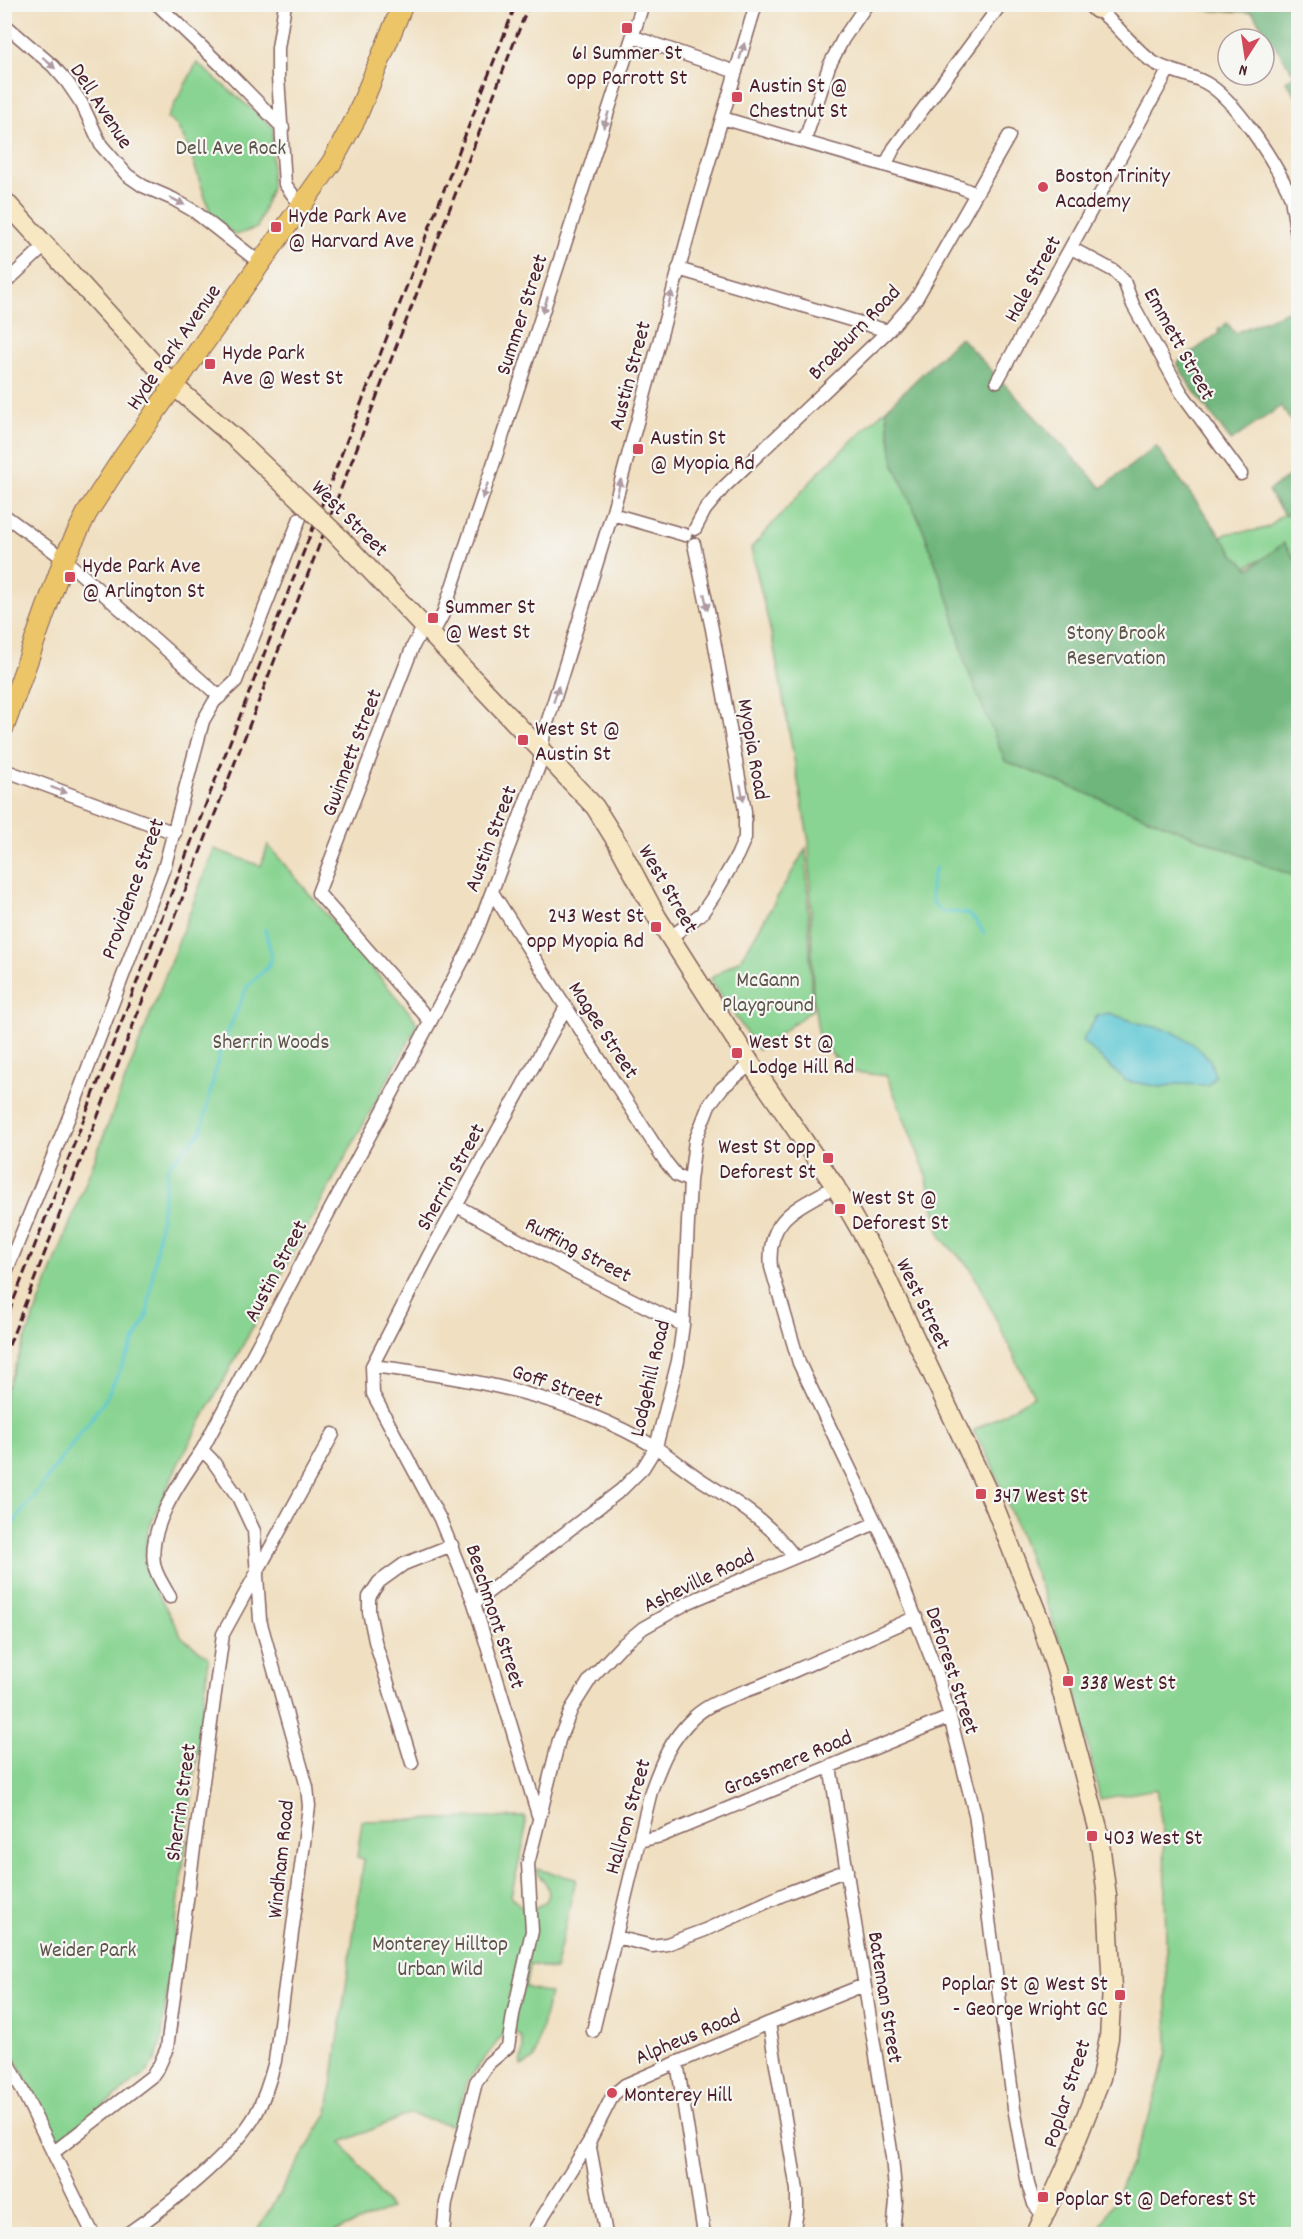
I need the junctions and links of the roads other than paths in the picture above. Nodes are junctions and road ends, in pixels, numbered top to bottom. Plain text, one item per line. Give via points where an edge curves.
1 (157, 4) edge
2 (285, 4) edge
3 (403, 4) edge
4 (643, 4) edge
5 (756, 4) edge
6 (867, 4) edge
7 (1001, 4) edge
8 (1097, 6) edge
9 (4, 24) edge
10 (634, 37) junction
11 (1169, 69) junction
12 (736, 72) junction
13 (722, 118) junction
14 (283, 128) junction
15 (1009, 136) dead end
16 (805, 140) junction
17 (886, 165) junction
18 (976, 194) junction
19 (4, 200) edge
20 (301, 206) junction
21 (1299, 242) edge
22 (45, 246) junction
23 (1071, 248) junction
24 (260, 263) junction
25 (678, 269) junction
26 (4, 284) edge
27 (888, 331) junction
28 (997, 381) dead end
29 (174, 386) junction
30 (1241, 474) dead end
31 (4, 514) edge
32 (612, 514) junction
33 (300, 518) dead end
34 (692, 536) junction
35 (64, 560) junction
36 (428, 630) junction
37 (220, 697) junction
38 (4, 727) edge
39 (541, 750) junction
40 (4, 770) edge
41 (175, 833) junction
42 (492, 892) junction
43 (670, 937) junction
44 (566, 1007) junction
45 (430, 1021) junction
46 (751, 1064) junction
47 (690, 1181) junction
48 (836, 1186) junction
49 (457, 1206) junction
50 (4, 1277) edge
51 (683, 1324) junction
52 (372, 1366) junction
53 (333, 1434) dead end
54 (656, 1447) junction
55 (202, 1450) junction
56 (876, 1522) junction
57 (452, 1545) junction
58 (795, 1557) junction
59 (256, 1571) junction
60 (170, 1597) dead end
61 (474, 1603) junction
62 (916, 1617) junction
63 (950, 1717) junction
64 (1078, 1748) joint
65 (412, 1763) dead end
66 (830, 1766) junction
67 (538, 1817) junction
68 (639, 1841) junction
69 (847, 1870) junction
70 (616, 1937) junction
71 (864, 1985) junction
72 (769, 2022) junction
73 (593, 2031) dead end
74 (4, 2054) edge
75 (677, 2062) junction
76 (589, 2142) junction
77 (54, 2152) junction
78 (1044, 2217) junction
79 (93, 2235) edge
80 (127, 2235) edge
81 (443, 2235) edge
82 (532, 2235) edge
83 (606, 2235) edge
84 (704, 2235) edge
85 (793, 2235) edge
86 (893, 2235) edge
87 (1036, 2235) edge

1 - 14 street
2 - 14 street via 278,48
3 - 20 main road, Hyde Park Avenue via 356,118
4 - 10 street, Summer Street
12 -> 5 street, Austin Street
6 - 16 street via 829,66
7 - 17 street via 894,148
8 - 11 street via 1149,60
9 -> 24 street, Dell Avenue via 67,81 101,145 127,175 194,211
10 - 12 street
10 -> 36 street, Summer Street via 443,614
11 - 21 street via 1210,85 1238,113 1289,193
11 - 23 street, Hale Street
12 - 13 street, Austin Street
13 - 16 street
13 - 25 street, Austin Street
14 - 20 street via 285,184
15 - 18 street, Braeburn Road
16 - 17 street
17 - 18 street
18 - 27 street, Braeburn Road via 916,299
19 - 22 street, West Street
20 - 24 main road, Hyde Park Avenue
22 - 26 street
22 - 29 street, West Street
23 - 28 street, Hale Street
23 - 30 street, Emmett Street via 1124,281 1181,392
24 - 29 main road, Hyde Park Avenue
25 - 27 street
32 -> 25 street, Austin Street
27 - 34 street, Braeburn Road via 724,487 702,515
29 - 35 main road, Hyde Park Avenue via 87,513
29 - 36 street, West Street, bridge via 336,534
31 - 35 street
32 - 34 street
39 -> 32 street, Austin Street
33 - 37 street, Providence Street via 237,681
34 -> 43 street, Myopia Road via 745,811 745,838 702,913
35 - 37 street
35 - 38 main road, Hyde Park Avenue
36 - 39 street, West Street
36 - 45 street, Gwinnett Street via 413,646 318,894
37 - 41 street, Providence Street via 203,721
39 - 42 street, Austin Street via 537,773
39 - 43 street, West Street via 595,807
40 -> 41 street
41 - 50 street, Providence Street via 75,1102
42 - 44 street, Magee Street
42 - 45 street, Austin Street via 468,951
43 - 46 street, West Street
44 - 47 street, Magee Street via 665,1161 676,1175
44 - 49 street, Sherrin Street
45 - 55 street, Austin Street
46 - 47 street, Lodgehill Road via 722,1088 709,1105 695,1141
46 - 48 street, West Street
47 - 51 street, Lodgehill Road
48 - 56 street, Deforest Street via 783,1218 770,1251 771,1267 799,1363
48 - 64 street, West Street via 882,1268 994,1505 1041,1623
49 - 51 street, Ruffing Street via 574,1271
49 - 52 street, Sherrin Street
51 - 54 street, Lodgehill Road via 678,1361
52 - 54 street, Goff Street via 463,1378 550,1399
52 - 57 street, Beechmont Street via 373,1394
53 - 59 street, Sherrin Street
54 - 58 street, Goff Street via 770,1529
54 - 61 street, Lodgehill Road via 643,1468 621,1490
55 - 59 street, Windham Road via 246,1510 254,1531
55 - 60 street, Austin Street via 166,1508 153,1543 155,1568
56 - 58 street, Asheville Road
56 - 62 street, Deforest Street
57 - 61 street, Beechmont Street
57 - 65 street via 404,1564 379,1582 369,1597 375,1641
58 - 67 street, Asheville Road via 689,1602 643,1628 620,1647 591,1678 572,1708
59 - 77 street, Sherrin Street via 222,1641 164,2057 152,2076
59 - 80 street, Windham Road via 262,1633 309,1806 275,2061 266,2093 244,2132 187,2187
61 - 67 street, Beechmont Street
62 - 63 street, Deforest Street
62 - 68 street, Hallron Street via 714,1702 695,1716 665,1753
63 - 66 street, Grassmere Road
63 - 78 street, Deforest Street via 975,1814 1014,2108 1028,2184
64 - 78 street, Poplar Street via 1098,1828 1107,1896 1112,1989 1109,2038 1101,2078
66 - 68 street, Grassmere Road via 661,1836
66 - 69 street, Bateman Street
67 - 81 street, Beechmont Street via 527,1880 532,1931 508,2047 489,2063 476,2082 446,2203
68 - 70 street, Hallron Street
69 - 70 street via 667,1944 652,1946
69 - 71 street, Bateman Street
70 - 73 street, Hallron Street
71 - 72 street, Alpheus Road
71 - 86 street, Bateman Street via 892,2157 896,2201
72 - 75 street, Alpheus Road
72 - 85 street via 797,2190
74 - 77 street
75 - 76 street, Alpheus Road via 625,2085 613,2095
75 - 84 street
76 - 82 street, Alpheus Road
76 - 83 street
77 - 79 street
78 - 87 street, Poplar Street

